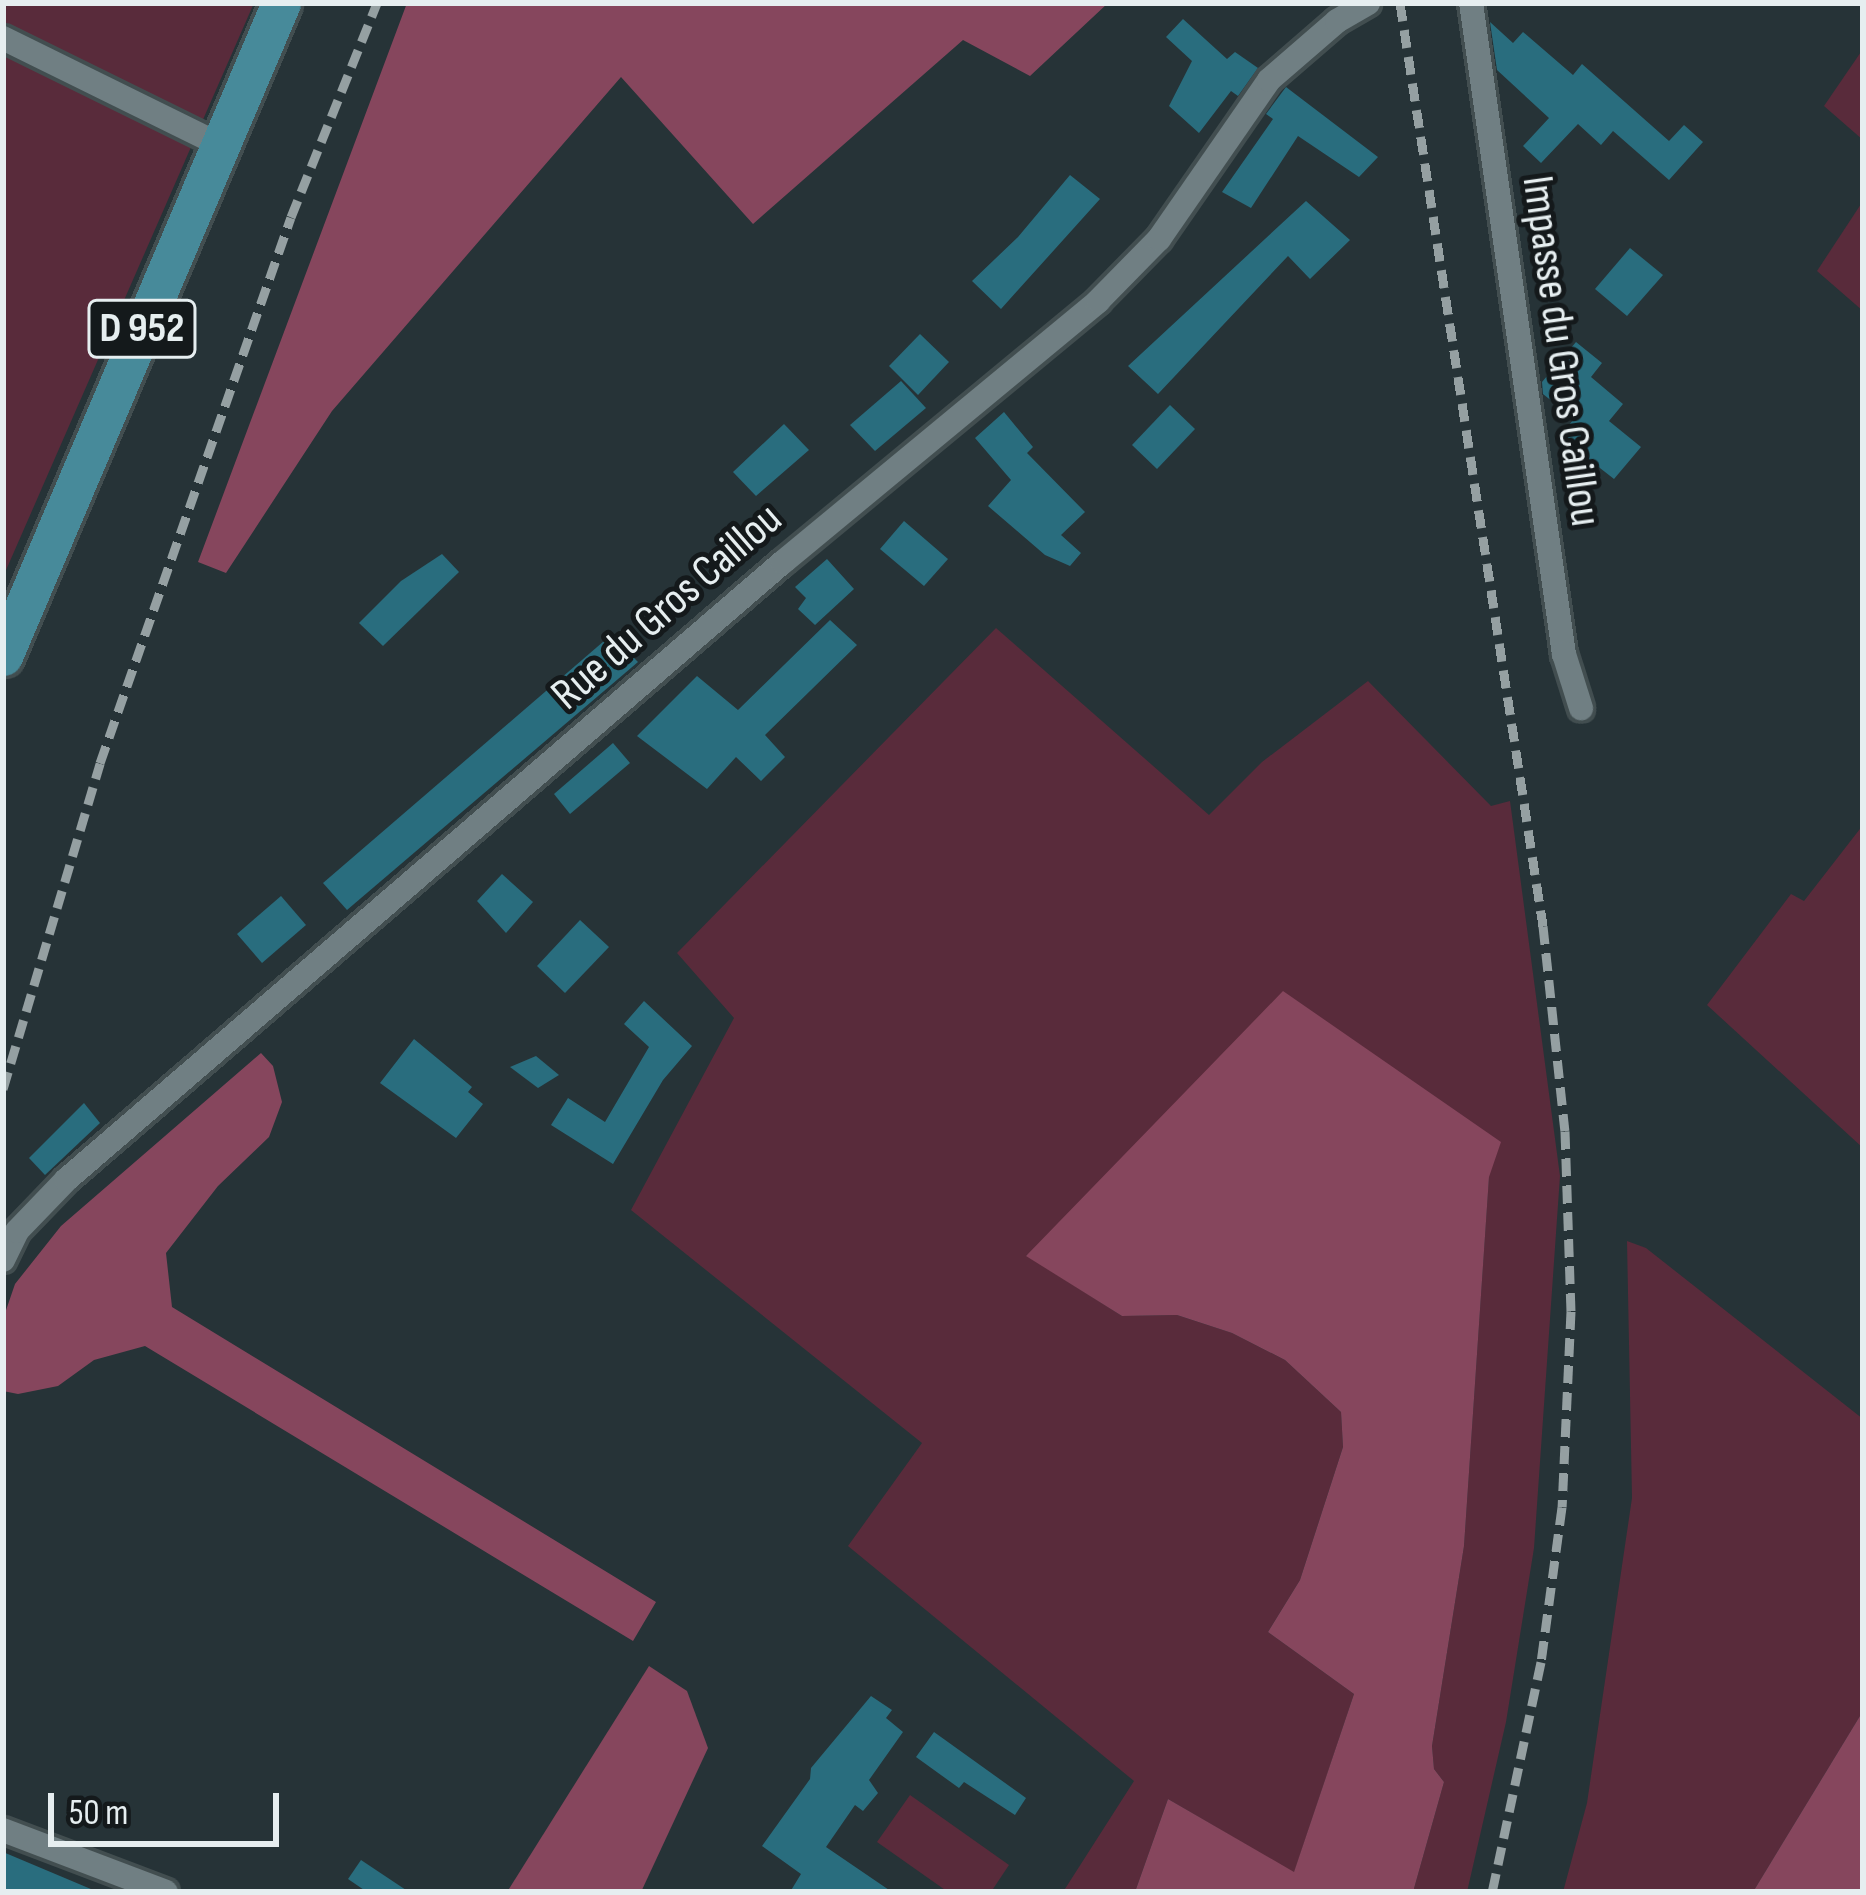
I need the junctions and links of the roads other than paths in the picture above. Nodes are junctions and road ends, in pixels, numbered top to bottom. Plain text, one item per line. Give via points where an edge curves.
1 (281, 3) edge
2 (1368, 3) edge
3 (1471, 3) edge
4 (3, 38) edge
5 (220, 145) junction
6 (3, 656) edge
7 (1581, 709) dead end
8 (3, 1260) edge
9 (3, 1830) edge
10 (166, 1892) edge

1 - 5 main road, D 952
2 - 8 street, Rue du Gros Caillou via 1269,80 1159,238 1098,301 66,1180 17,1231
3 - 7 street, Impasse du Gros Caillou via 1564,654
4 - 5 street
5 - 6 main road, D 952
9 - 10 street

